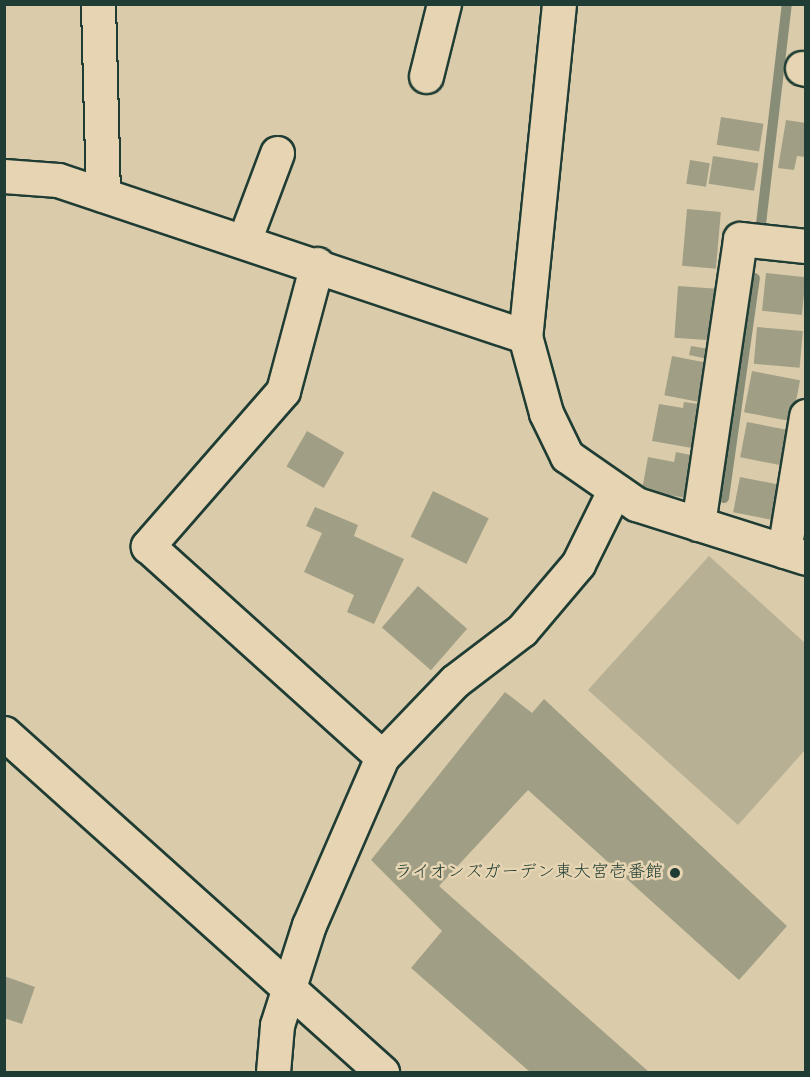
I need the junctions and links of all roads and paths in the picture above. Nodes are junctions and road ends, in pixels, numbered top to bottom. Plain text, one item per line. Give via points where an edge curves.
1 (98, 4) edge
2 (444, 4) edge
3 (559, 4) edge
4 (426, 76) dead end
5 (277, 153) dead end
6 (4, 176) edge
7 (103, 195) junction
8 (244, 241) junction
9 (806, 246) edge
10 (317, 264) junction
11 (525, 336) junction
12 (806, 416) edge
13 (614, 491) junction
14 (698, 524) junction
15 (795, 555) edge
16 (6, 736) edge
17 (382, 757) junction
18 (291, 989) junction
19 (273, 1072) edge
20 (382, 1072) edge

1 - 7 street
2 - 4 street
3 - 11 street
5 - 8 street
6 - 7 street via 58,180
7 - 8 street
8 - 10 street
9 - 14 street via 740,239
10 - 11 street
10 - 17 street via 283,391 148,546
11 - 13 street via 546,413 567,456
12 - 15 street
13 - 14 street
13 - 17 street via 578,564 522,630 455,681
14 - 15 street
16 - 18 street
17 - 18 street via 309,925
18 - 19 street via 277,1025
18 - 20 street

